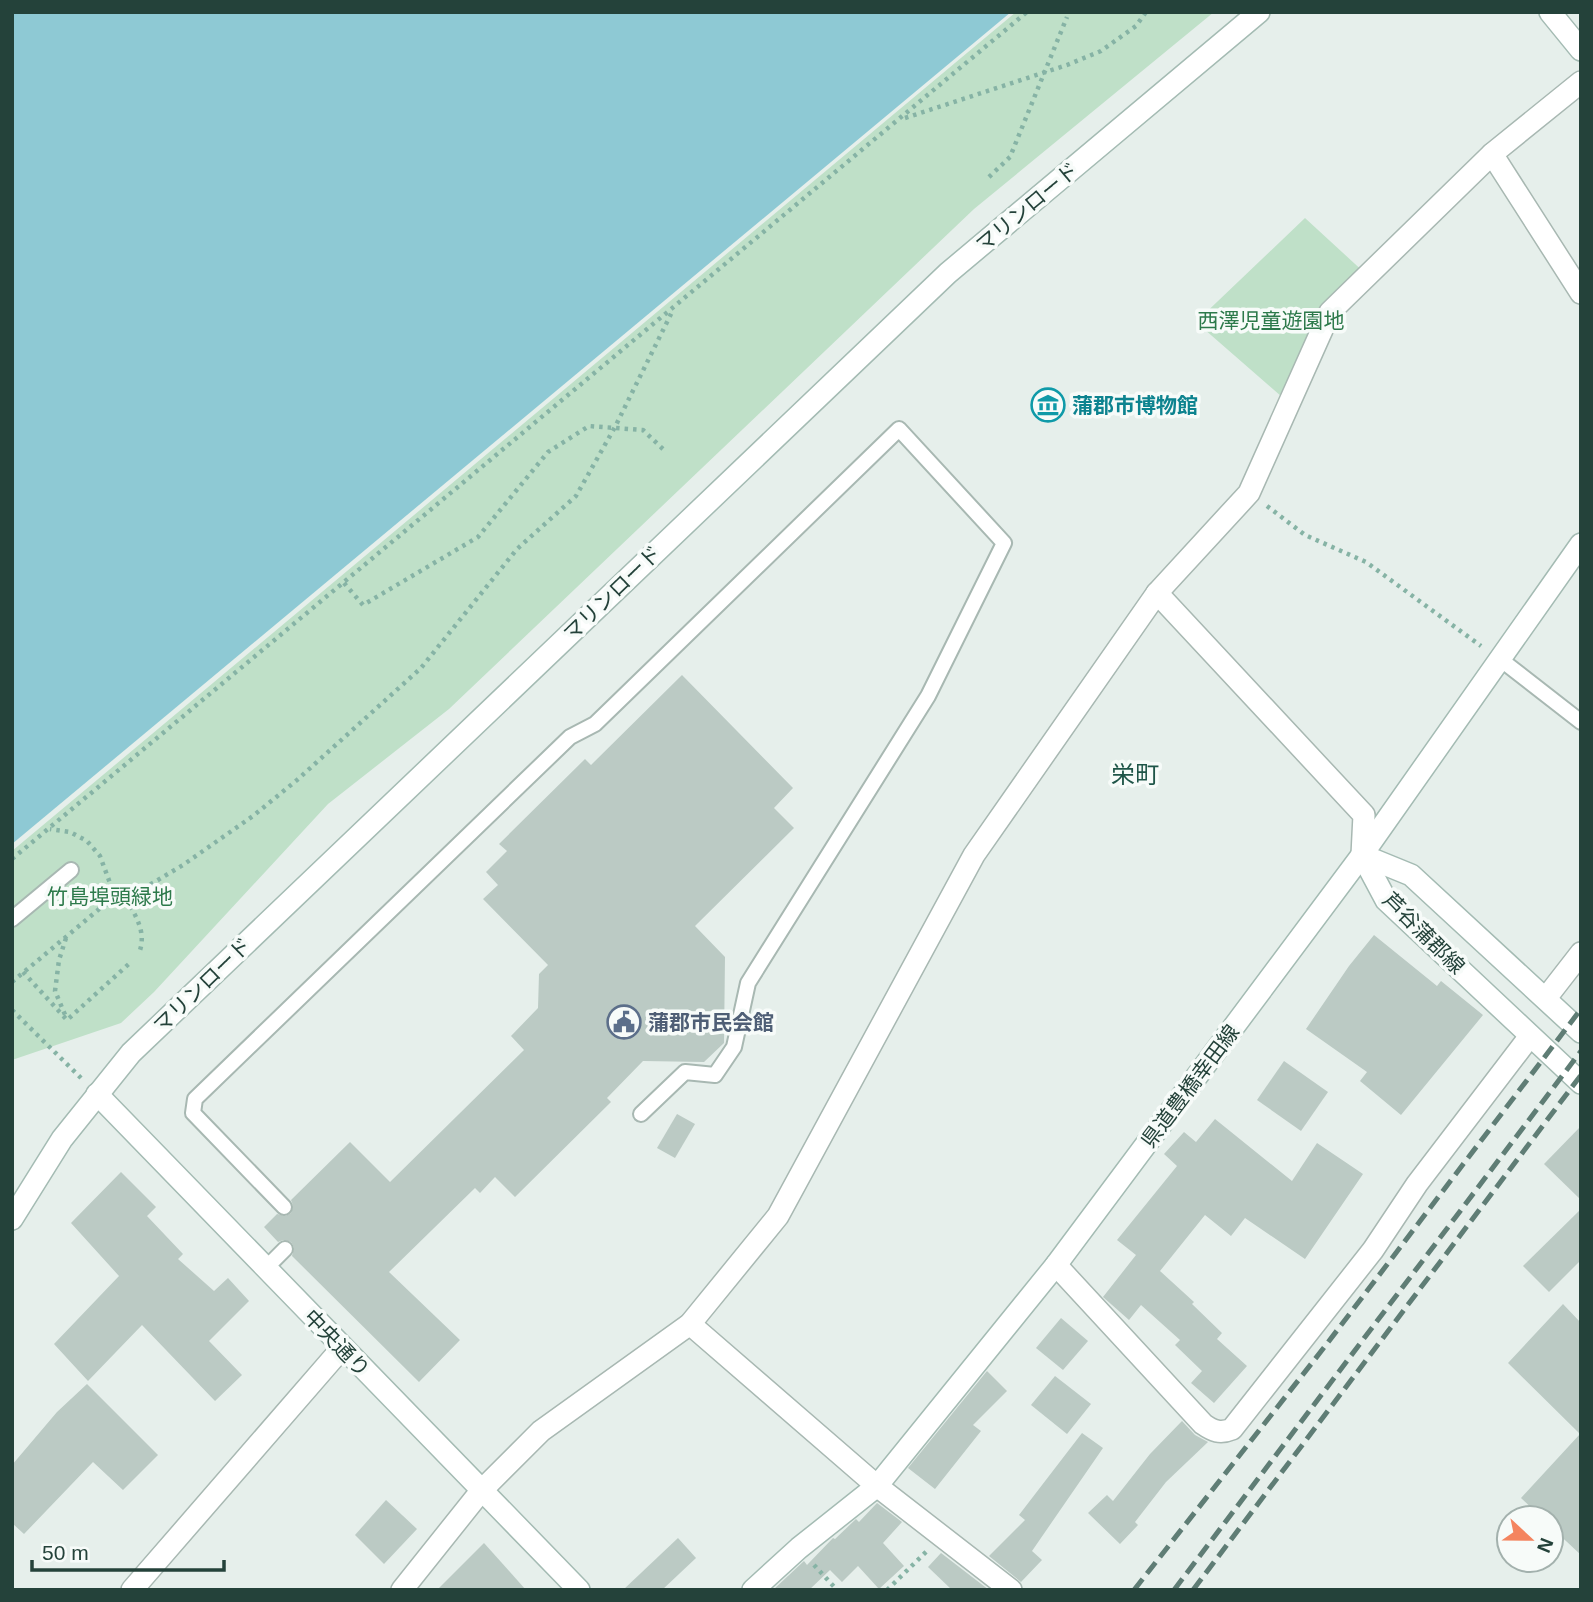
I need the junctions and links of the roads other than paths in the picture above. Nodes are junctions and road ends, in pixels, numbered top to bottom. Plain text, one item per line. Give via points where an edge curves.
1 (1259, 12) edge
2 (1550, 12) edge
3 (1581, 50) edge
4 (1581, 82) edge
5 (1492, 154) junction
6 (1581, 293) edge
7 (1581, 544) edge
8 (1157, 593) junction
9 (1500, 659) junction
10 (1581, 722) edge
11 (1362, 855) junction
12 (71, 870) dead end
13 (12, 919) edge
14 (1581, 953) edge
15 (1546, 998) junction
16 (1581, 1031) edge
17 (1530, 1036) junction
18 (1581, 1083) edge
19 (97, 1094) junction
20 (641, 1114) dead end
21 (284, 1208) dead end
22 (12, 1219) edge
23 (285, 1249) dead end
24 (1055, 1265) junction
25 (265, 1269) junction
26 (690, 1324) junction
27 (342, 1348) junction
28 (877, 1486) junction
29 (481, 1491) junction
30 (141, 1587) edge
31 (401, 1590) edge
32 (579, 1590) edge
33 (753, 1590) edge
34 (1011, 1590) edge

1 - 19 street, マリンロード via 948,273 131,1053
2 - 3 street
4 - 5 street
5 - 6 street
5 - 8 street via 1330,312 1249,492
7 - 9 street, 県道豊橋幸田線
8 - 11 street via 1364,816
8 - 26 street via 974,855 778,1216
9 - 10 lane
9 - 11 street, 県道豊橋幸田線
11 - 15 street, 芦谷蒲郡線 via 1412,875
11 - 17 street, 芦谷蒲郡線 via 1386,900
11 - 24 street, 県道豊橋幸田線
12 - 13 lane
14 - 15 street
15 - 16 street, 芦谷蒲郡線
17 - 18 street, 芦谷蒲郡線
17 - 24 street via 1417,1184 1373,1250 1232,1429 1223,1433 1203,1424
19 - 22 street, マリンロード via 62,1139
19 - 25 street, 中央通り
20 - 21 lane via 685,1072 715,1075 734,1047 748,983 928,696 1003,543 899,429 595,724 570,737 194,1099 193,1113
23 - 25 lane
24 - 28 street, 県道豊橋幸田線
25 - 27 street, 中央通り
26 - 28 street
26 - 29 street via 541,1431
27 - 29 street, 中央通り
27 - 30 street
28 - 33 street, 県道豊橋幸田線
28 - 34 street
29 - 31 street
29 - 32 street, 中央通り

